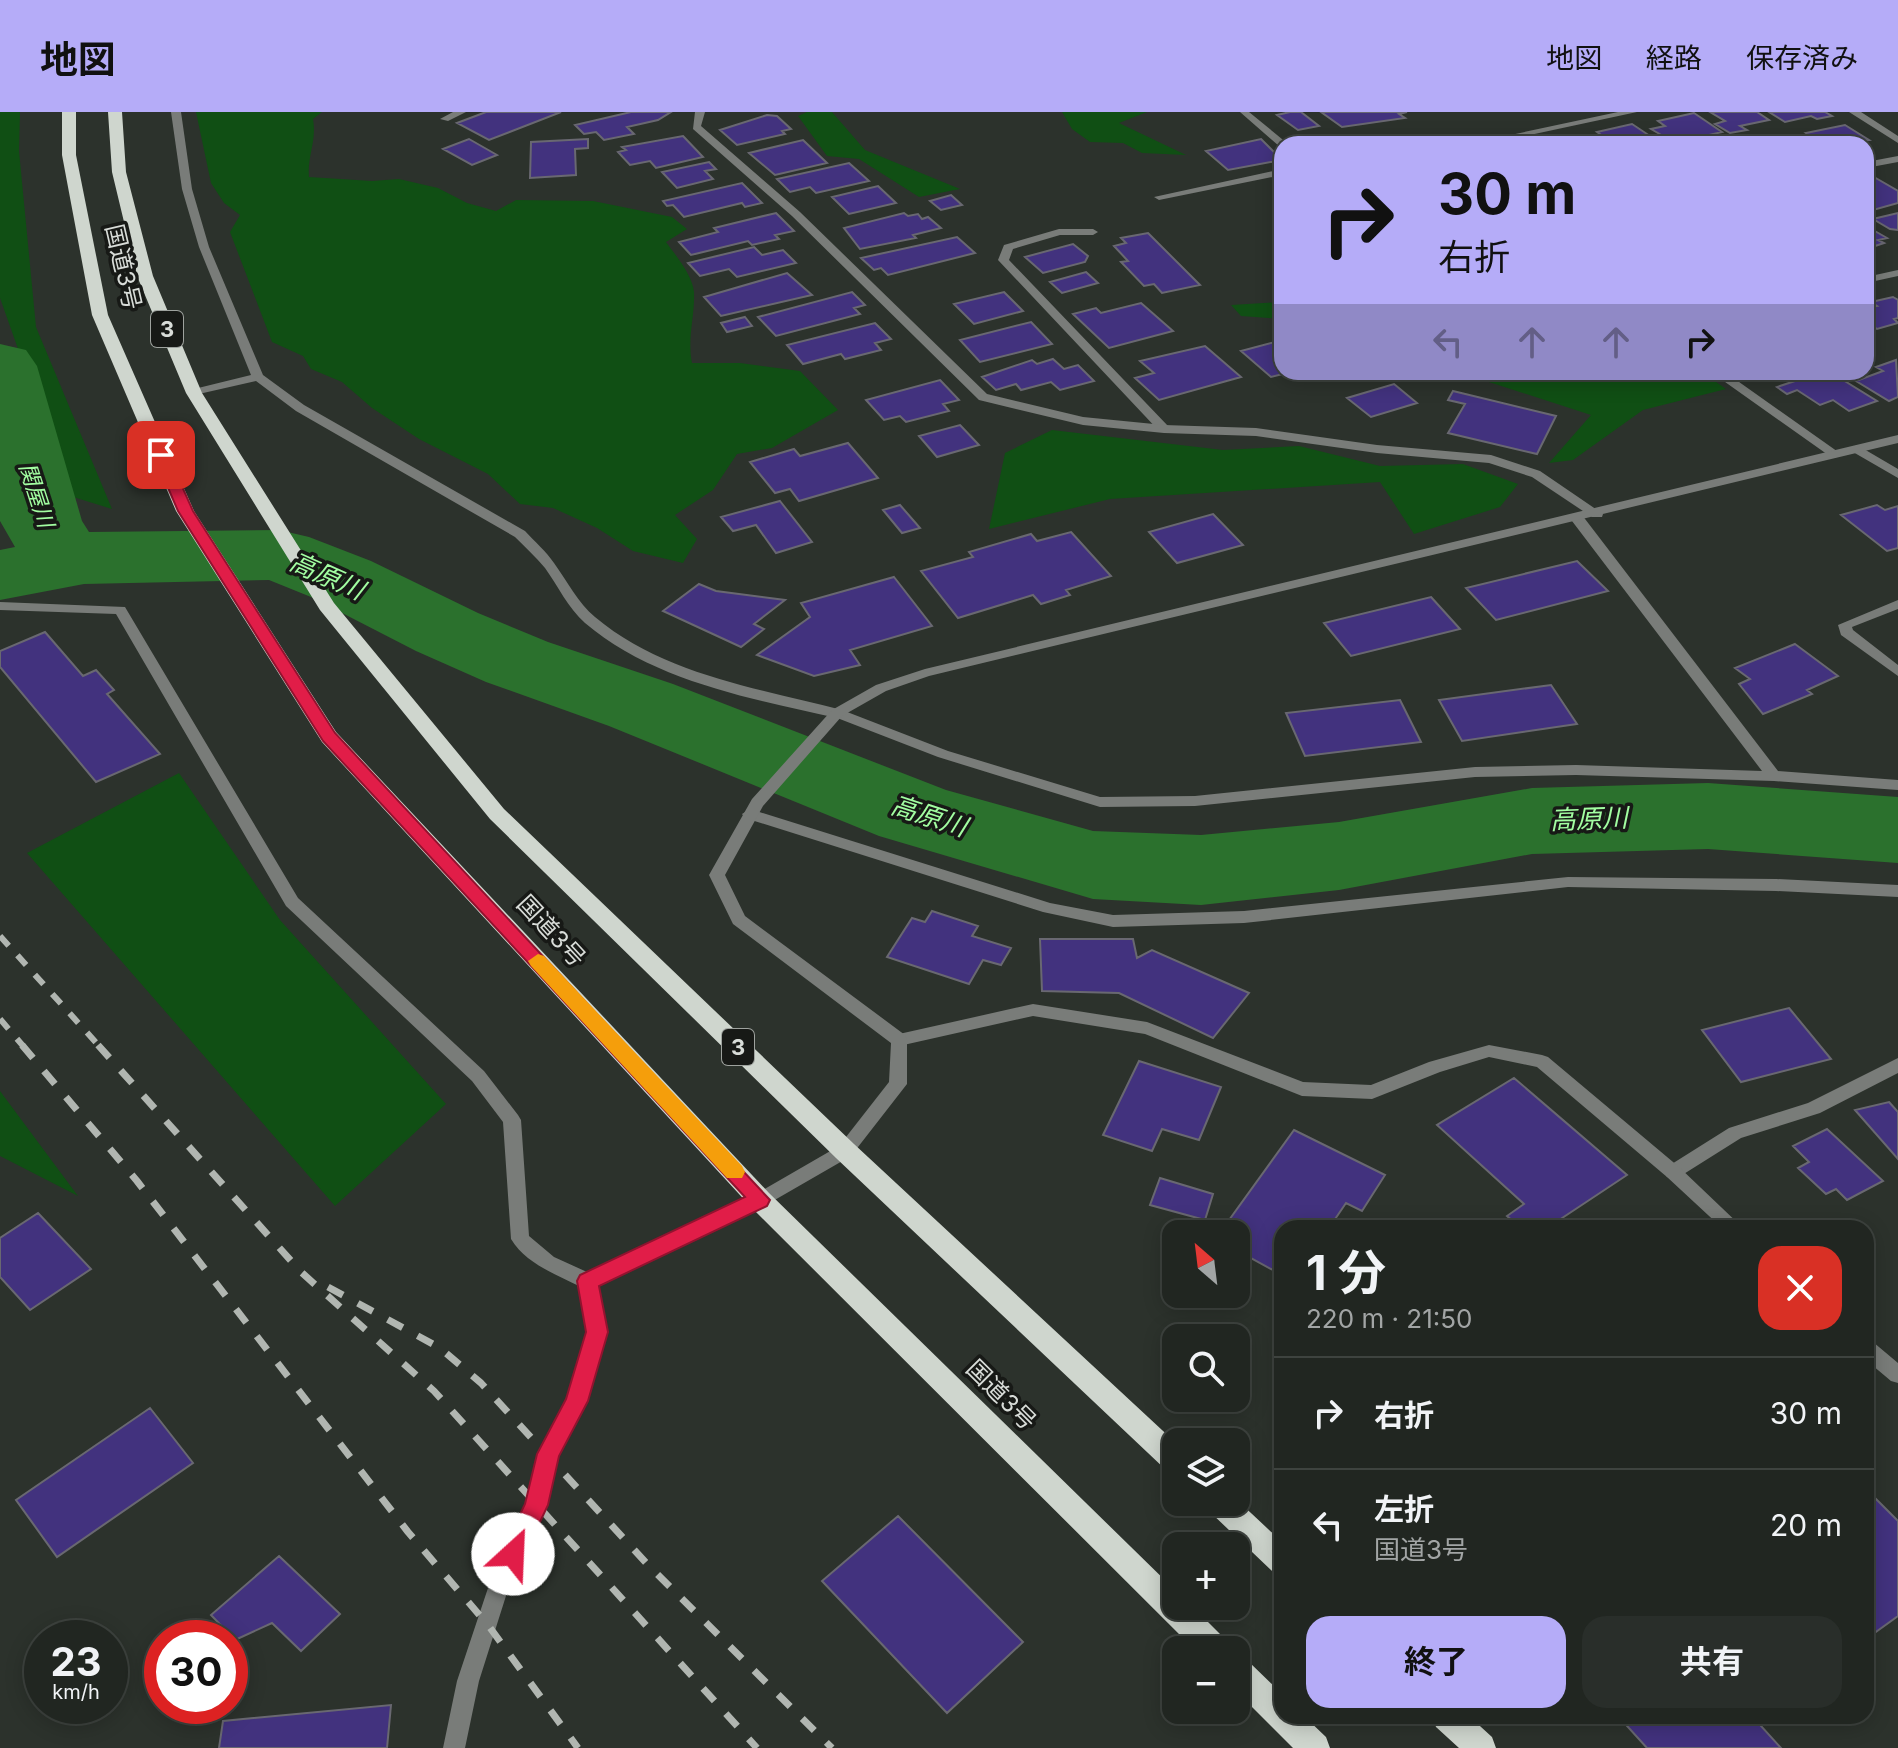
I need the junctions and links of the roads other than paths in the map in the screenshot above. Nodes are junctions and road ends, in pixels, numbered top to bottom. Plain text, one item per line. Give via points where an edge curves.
1 (69, 112) edge
2 (115, 112) edge
3 (176, 112) edge
4 (461, 112) edge
5 (700, 112) edge
6 (1632, 112) edge
7 (1854, 112) edge
8 (1244, 113) edge
9 (445, 119) dead end
10 (1513, 136) edge
11 (1274, 137) edge
12 (1898, 140) edge
13 (1898, 159) edge
14 (1874, 164) edge
15 (1274, 174) edge
16 (1159, 197) dead end
17 (1093, 232) dead end
18 (1898, 273) edge
19 (1874, 278) edge
20 (258, 377) junction
21 (1729, 380) edge
22 (194, 393) junction
23 (1164, 429) junction
24 (1898, 439) edge
25 (1857, 449) junction
26 (1835, 454) junction
27 (1898, 474) edge
28 (1597, 514) junction
29 (1577, 518) junction
30 (1898, 604) edge
31 (0, 606) edge
32 (1898, 672) edge
33 (837, 713) junction
34 (1774, 776) junction
35 (1898, 785) edge
36 (753, 808) junction
37 (1898, 891) edge
38 (899, 1040) junction
39 (1898, 1065) edge
40 (845, 1151) junction
41 (1673, 1172) junction
42 (760, 1200) junction
43 (1725, 1220) edge
44 (587, 1281) junction
45 (1874, 1355) edge
46 (1898, 1375) edge
47 (1162, 1448) edge
48 (1234, 1516) edge
49 (1274, 1554) edge
50 (1202, 1636) edge
51 (1250, 1684) edge
52 (1274, 1708) edge
53 (1290, 1724) edge
54 (1456, 1724) edge
55 (454, 1748) edge
56 (1315, 1748) edge
57 (1481, 1748) edge

1 - 42 highway, 国道3号 / 3 via 69,155 100,315 185,511 329,737
2 - 22 highway, 国道3号 / 3 via 119,172 145,276
3 - 20 street via 187,189 204,247
4 - 9 street
5 - 23 street via 696,127 796,214 983,397 1083,421
6 - 10 street
7 - 12 street
8 - 11 street
13 - 14 street
15 - 16 street
17 - 23 street via 1059,232 1008,247 1003,260
18 - 19 street
20 - 22 street
20 - 33 street via 300,408 520,534 590,620 622,642 735,690
21 - 26 street
22 - 40 highway, 国道3号 / 3 via 327,606 497,814
23 - 28 street via 1256,432 1491,459 1536,474
24 - 25 street
25 - 26 street
25 - 27 street
26 - 28 street
28 - 29 street
29 - 33 street via 925,673 881,688
29 - 34 street
30 - 32 street via 1845,625 1846,632
31 - 44 street via 120,610 292,902 478,1076 512,1120 520,1239 547,1262
33 - 34 street via 943,754 1100,802 1195,801 1475,772
33 - 36 street
34 - 35 street
36 - 37 street via 1049,908 1113,921 1244,917 1568,882
36 - 38 street via 717,875 739,920
38 - 40 street via 898,1084
38 - 41 street via 1033,1010 1147,1028 1302,1089 1372,1092 1489,1051 1542,1062
39 - 41 street via 1814,1108 1735,1133
40 - 42 street
40 - 47 highway, 国道3号 / 3
41 - 43 street
42 - 44 street
42 - 50 highway, 国道3号 / 3
44 - 55 street via 597,1332 576,1401 548,1454 536,1505 501,1579 468,1681
45 - 46 street
48 - 49 highway
51 - 52 highway
53 - 56 highway
54 - 57 highway

